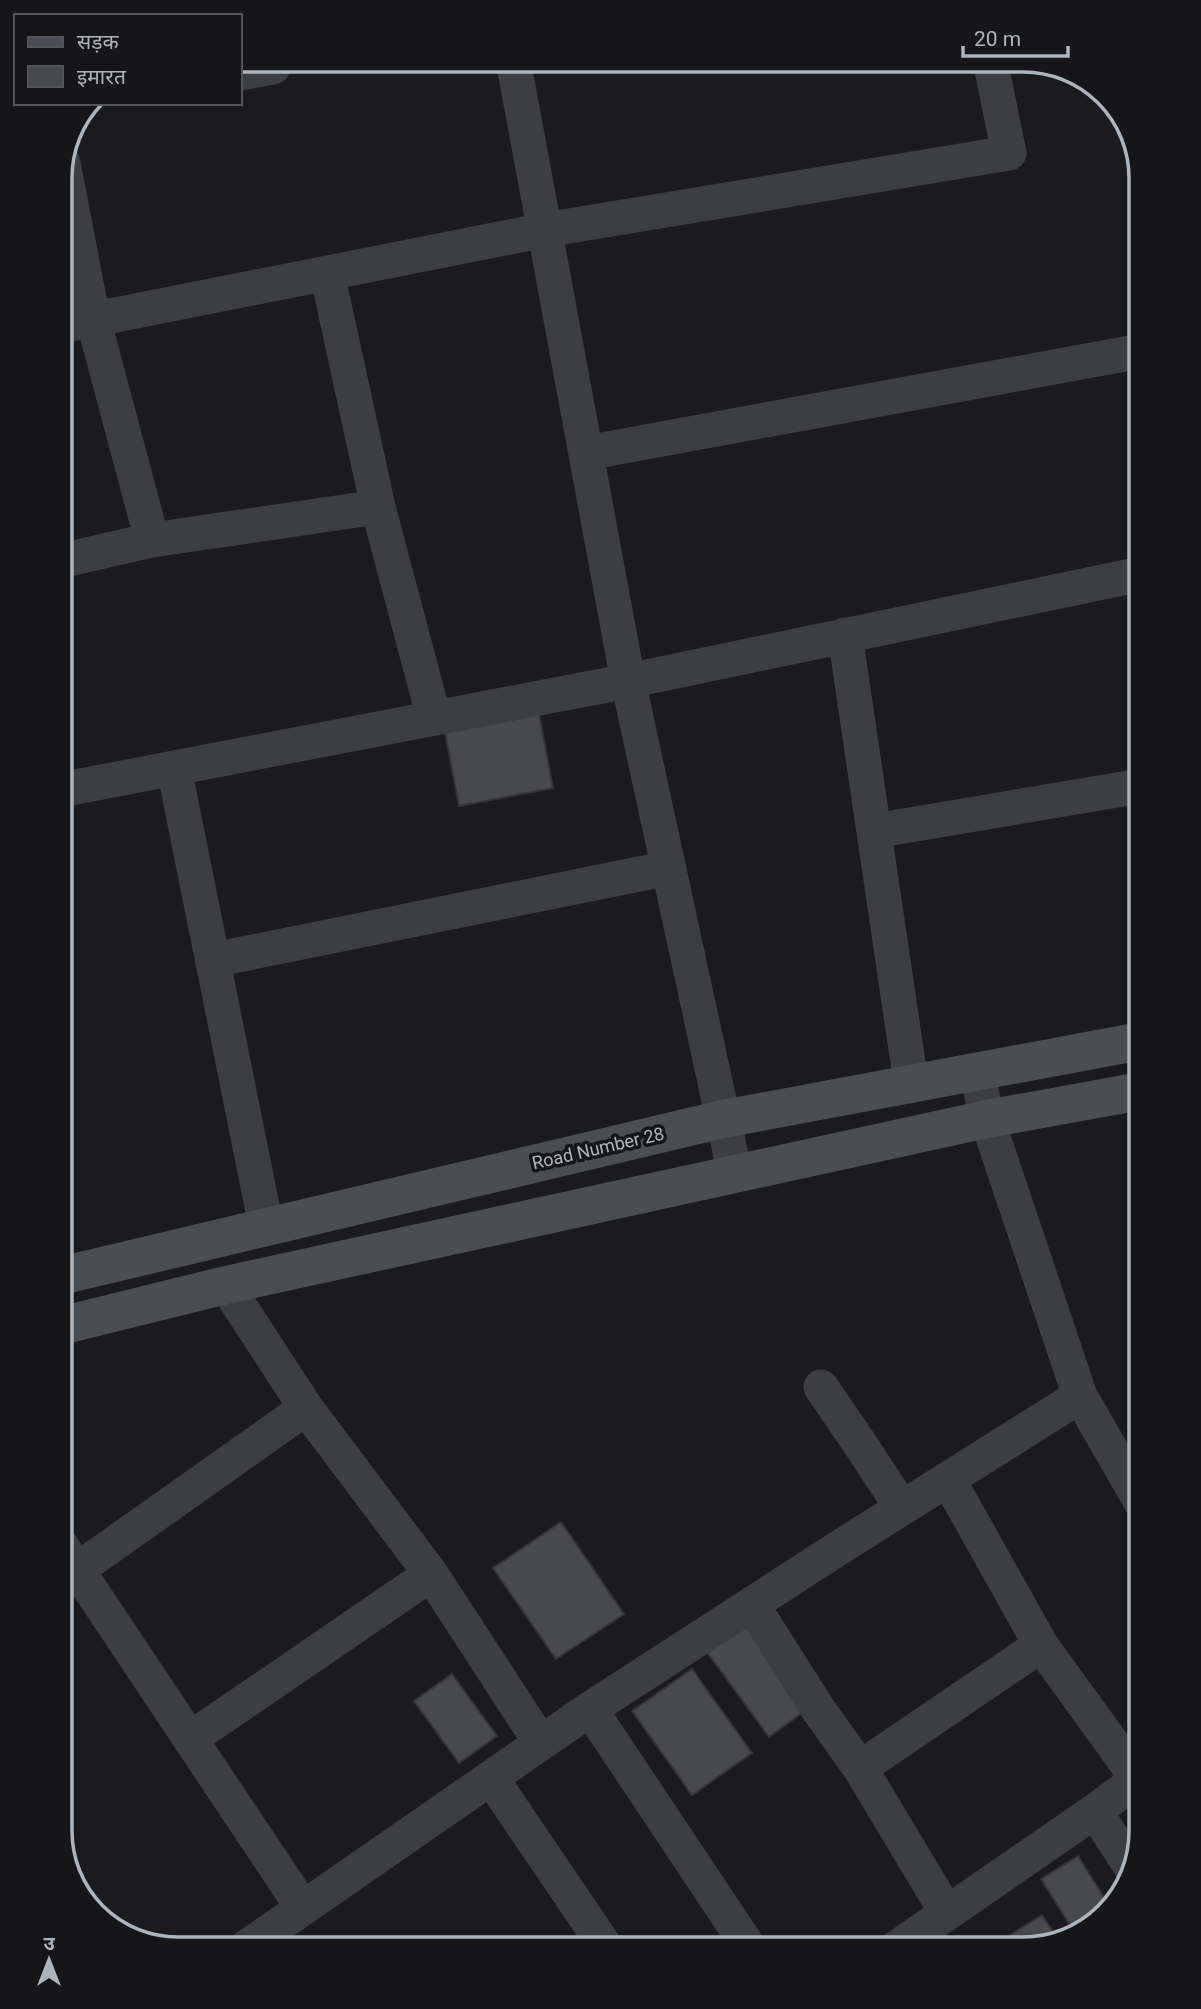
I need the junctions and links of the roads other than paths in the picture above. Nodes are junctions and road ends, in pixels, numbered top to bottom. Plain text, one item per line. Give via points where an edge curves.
1 (515, 72) edge
2 (992, 72) edge
3 (72, 210) edge
4 (545, 230) junction
5 (327, 273) junction
6 (93, 319) junction
7 (72, 323) edge
8 (1129, 353) edge
9 (586, 453) junction
10 (378, 507) junction
11 (152, 540) junction
12 (72, 558) edge
13 (1129, 577) edge
14 (845, 635) junction
15 (628, 681) junction
16 (434, 718) junction
17 (174, 768) junction
18 (72, 788) edge
19 (1129, 788) edge
20 (874, 831) junction
21 (669, 868) junction
22 (213, 960) junction
23 (1129, 1043) edge
24 (976, 1072) junction
25 (911, 1083) junction
26 (1129, 1093) edge
27 (723, 1119) junction
28 (987, 1119) junction
29 (735, 1174) junction
30 (266, 1226) junction
31 (72, 1273) edge
32 (226, 1285) junction
33 (72, 1323) edge
34 (821, 1387) dead end
35 (1080, 1395) junction
36 (306, 1408) junction
37 (948, 1479) junction
38 (1129, 1480) edge
39 (902, 1508) junction
40 (72, 1560) edge
41 (431, 1574) junction
42 (72, 1575) edge
43 (752, 1605) junction
44 (1041, 1646) junction
45 (590, 1709) junction
46 (190, 1739) junction
47 (541, 1744) junction
48 (1129, 1763) edge
49 (860, 1768) junction
50 (491, 1778) junction
51 (1129, 1786) edge
52 (1095, 1811) junction
53 (1126, 1859) edge
54 (303, 1908) junction
55 (947, 1913) junction
56 (261, 1937) edge
57 (599, 1937) edge
58 (741, 1937) edge
59 (913, 1937) edge

1 - 4 street
2 - 4 street via 1009,153
3 - 6 street
4 - 5 street
4 - 9 street
5 - 6 street
5 - 10 street
6 - 7 street
6 - 11 street
8 - 9 street
9 - 15 street
10 - 11 street
10 - 16 street
11 - 12 street
13 - 14 street
14 - 15 street
14 - 20 street
15 - 16 street
15 - 21 street
16 - 17 street
17 - 18 street
17 - 22 street
19 - 20 street
20 - 25 street
21 - 22 street
21 - 27 street
22 - 30 street
23 - 24 street, Road Number 28
24 - 25 street, Road Number 28
24 - 28 street
25 - 27 street, Road Number 28
26 - 28 street
27 - 29 street
27 - 30 street, Road Number 28
28 - 29 street
28 - 35 street
29 - 32 street
30 - 31 street, Road Number 28
32 - 33 street
32 - 36 street
34 - 39 street
35 - 37 street
35 - 38 street
36 - 40 street
36 - 41 street
37 - 39 street
37 - 44 street
39 - 43 street
41 - 46 street
41 - 47 street
42 - 46 street
43 - 45 street
43 - 49 street
44 - 48 street
44 - 49 street
45 - 47 street
45 - 58 street
46 - 54 street
47 - 50 street
49 - 55 street
50 - 54 street
50 - 57 street
51 - 52 street
52 - 53 street
52 - 55 street
54 - 56 street
55 - 59 street

